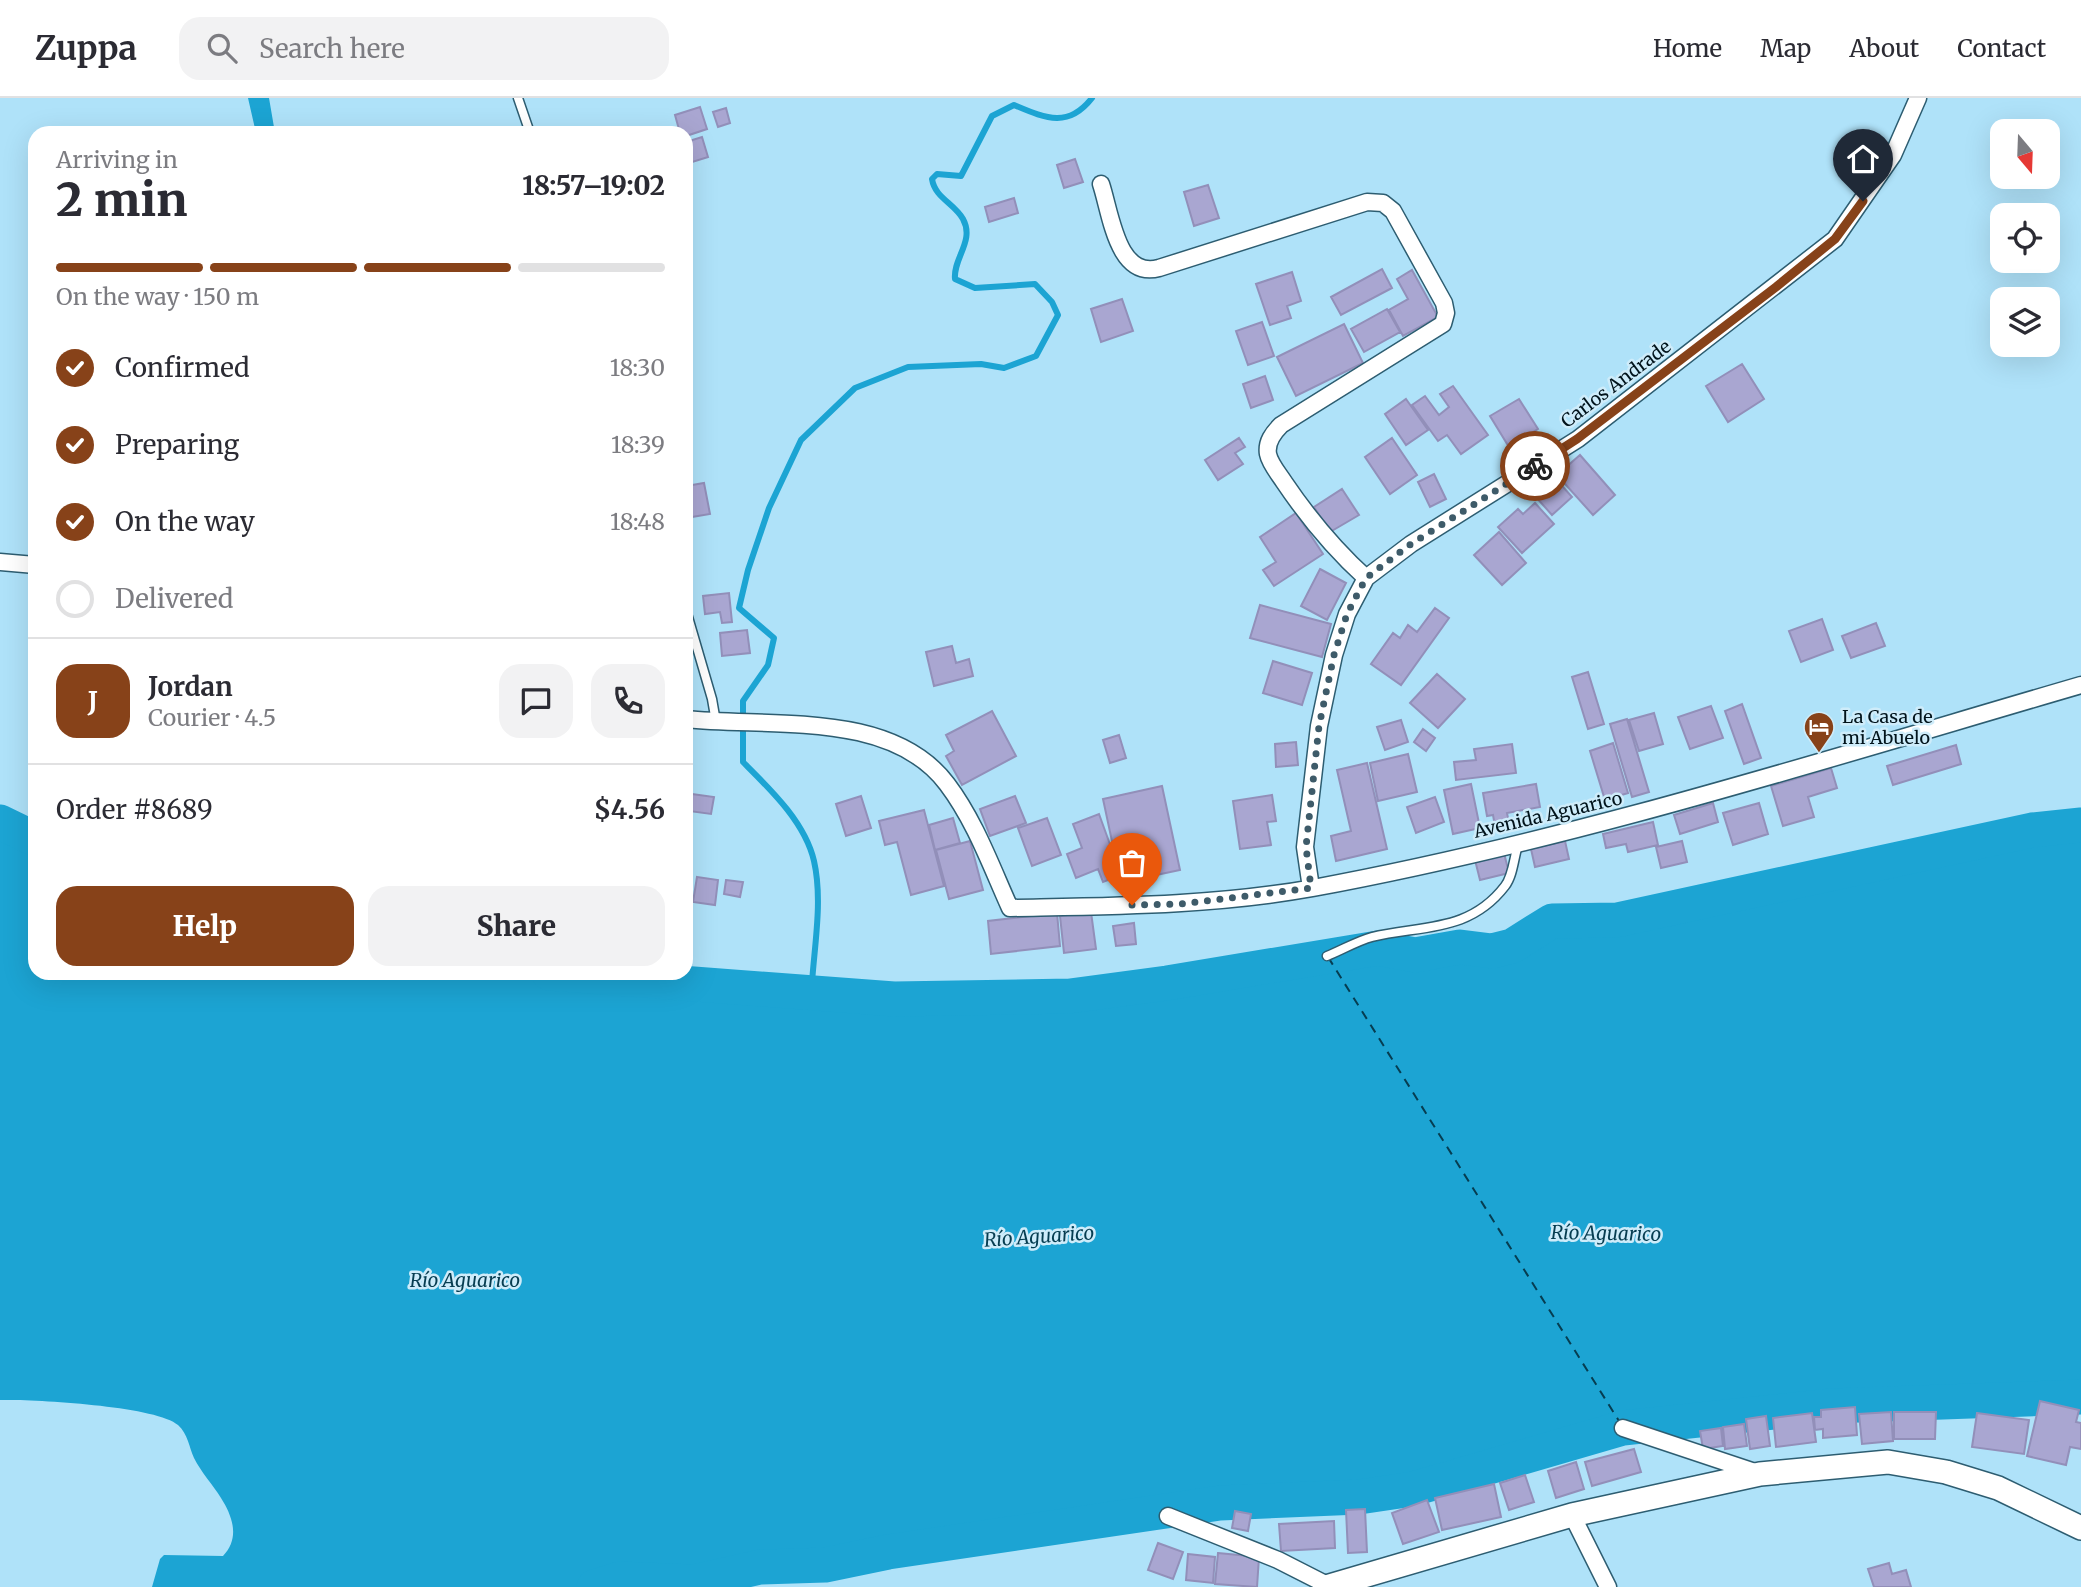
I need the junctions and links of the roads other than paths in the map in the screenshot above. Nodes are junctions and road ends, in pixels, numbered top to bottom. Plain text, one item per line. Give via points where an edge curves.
1 (518, 98) edge
2 (1918, 98) edge
3 (528, 126) edge
4 (1101, 184) dead end
5 (0, 562) edge
6 (28, 564) edge
7 (1366, 578) junction
8 (693, 634) edge
9 (2081, 685) edge
10 (693, 720) edge
11 (716, 722) junction
12 (1518, 842) junction
13 (1311, 888) junction
14 (1327, 956) dead end
15 (1623, 1428) dead end
16 (1760, 1474) junction
17 (1572, 1515) junction
18 (1168, 1516) dead end
19 (2081, 1528) edge
20 (1327, 1587) edge
21 (1608, 1587) edge

1 - 3 lane
2 - 7 street, Carlos Andrade via 1893,155 1835,239 1577,439 1411,544
4 - 7 street via 1125,258 1144,270 1367,202 1393,211 1444,303 1443,324 1281,425 1268,448 1273,466 1309,519 1333,549
5 - 6 street
7 - 13 street, Carlos Andrade via 1347,614 1319,726 1306,847
8 - 11 lane
9 - 12 street, Avenida Aguarico via 1636,814
10 - 11 street
11 - 13 street, Avenida Aguarico via 810,724 870,736 918,755 946,782 969,817 1010,908 1181,904
12 - 13 street, Avenida Aguarico
12 - 14 lane via 1507,884 1457,921 1372,937
15 - 16 street
16 - 17 street
16 - 19 street via 1888,1462 1946,1472 1998,1488
17 - 20 street
17 - 21 street
18 - 20 street via 1278,1560

